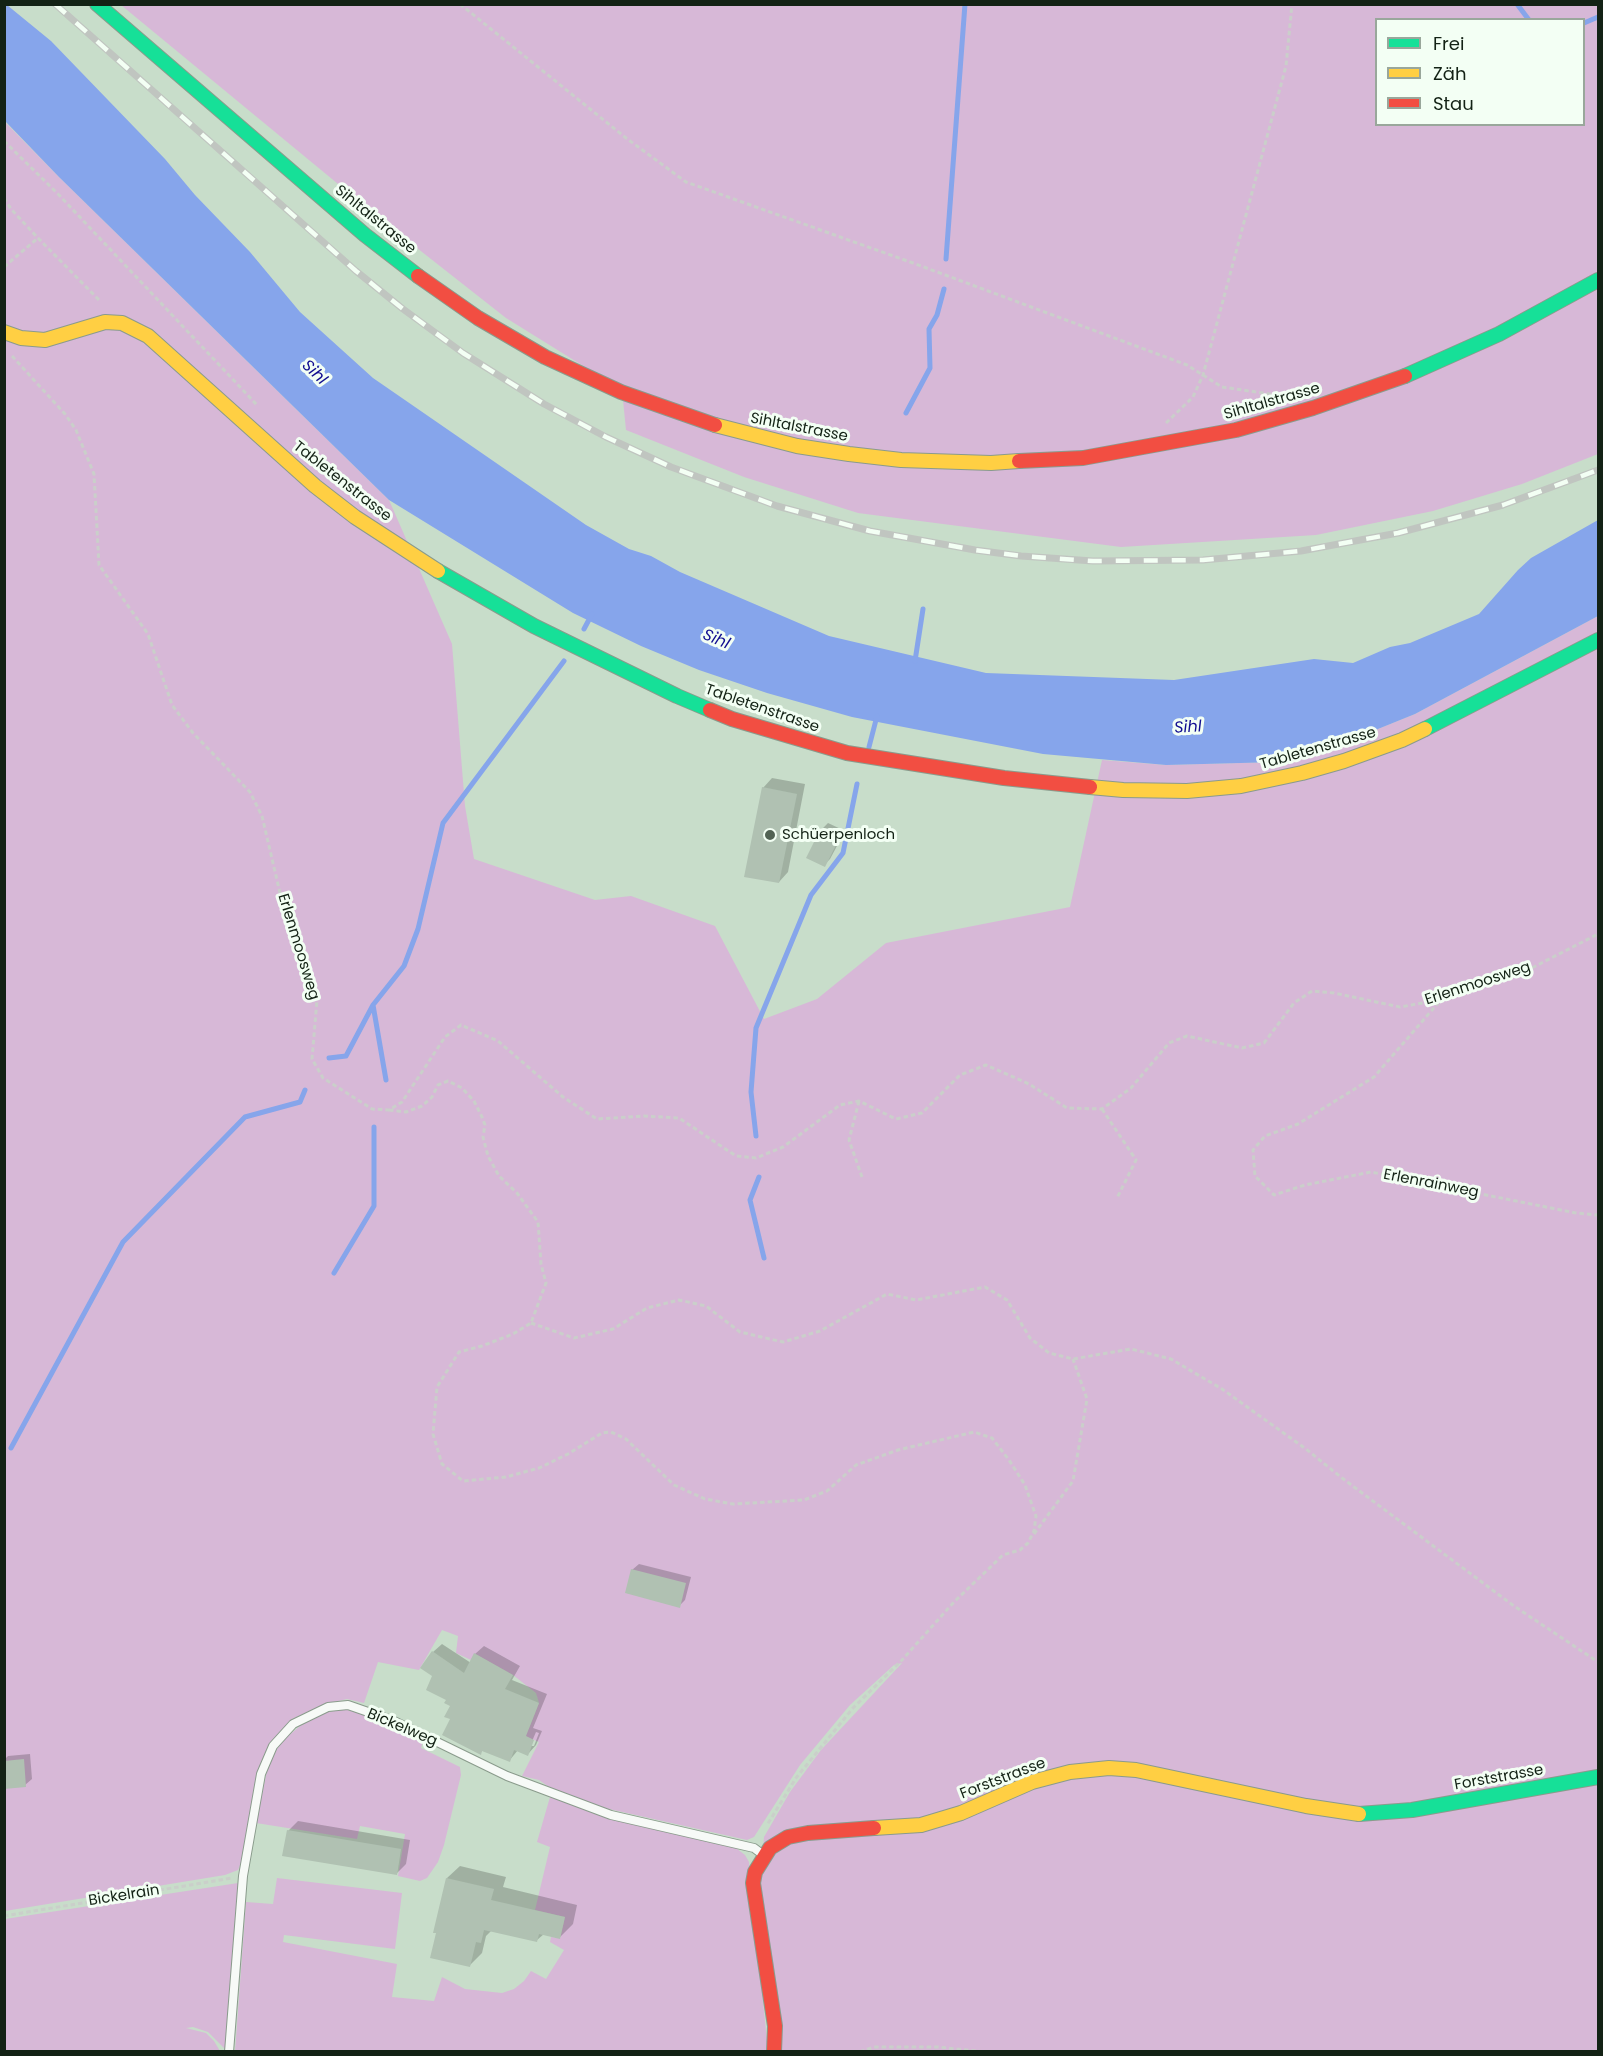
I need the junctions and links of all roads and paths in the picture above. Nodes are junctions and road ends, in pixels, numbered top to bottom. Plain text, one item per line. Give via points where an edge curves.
1 (97, 4) edge
2 (460, 4) edge
3 (1292, 4) edge
4 (4, 141) edge
5 (4, 198) edge
6 (38, 238) junction
7 (4, 267) edge
8 (1599, 280) edge
9 (111, 322) junction
10 (4, 332) edge
11 (10, 354) dead end
12 (1203, 375) junction
13 (1268, 394) dead end
14 (258, 406) dead end
15 (1170, 419) dead end
16 (302, 445) dead end
17 (347, 483) dead end
18 (1599, 640) edge
19 (1599, 934) edge
20 (1440, 1000) junction
21 (859, 1101) junction
22 (1102, 1109) junction
23 (389, 1110) junction
24 (862, 1177) dead end
25 (1117, 1197) dead end
26 (1599, 1215) edge
27 (531, 1323) junction
28 (1073, 1359) junction
29 (1028, 1543) junction
30 (1599, 1662) edge
31 (1599, 1777) edge
32 (766, 1826) dead end
33 (764, 1855) junction
34 (243, 1876) junction
35 (4, 1916) edge
36 (229, 2052) edge
37 (774, 2052) edge
38 (860, 2052) edge
39 (986, 2052) edge

1 - 8 street, Sihltalstrasse via 365,235 478,318 562,365 638,399 724,428 797,446 901,460 991,463 1083,458 1190,440 1302,412 1395,380 1499,334
2 - 12 path via 686,182 1155,353
3 - 12 path via 1286,66
4 - 14 path
5 - 6 path
6 - 7 path
6 - 9 path via 100,301
9 - 10 street via 45,340
9 - 18 street, Tabletenstrasse via 148,336 355,517 462,586 677,696 742,722 847,753 1004,778 1123,790 1187,791 1241,786 1313,770 1402,740
11 - 23 path, Erlenmoosweg via 76,430 94,474 99,565 148,634 172,705 193,733 250,792 262,816 280,893 304,972 317,1000 312,1059 323,1078 372,1109
12 - 13 path via 1231,390
12 - 15 path via 1193,397
16 - 17 path
19 - 20 path, Erlenmoosweg via 1524,972
20 - 22 path, Erlenmoosweg via 1400,1007 1312,991 1294,1003 1264,1043 1242,1048 1187,1036 1169,1043 1131,1088
20 - 26 path, Erlenrainweg via 1374,1077 1298,1124 1265,1136 1253,1150 1255,1176 1274,1195 1371,1172
21 - 22 path via 896,1119 922,1113 960,1075 986,1065 1029,1084 1067,1108
21 - 23 path via 840,1106 783,1147 756,1158 736,1156 679,1118 597,1119 563,1097 498,1041 461,1025 445,1037 402,1102
21 - 24 path via 849,1140
22 - 25 path via 1136,1160
23 - 27 path via 406,1112 422,1106 438,1085 448,1081 474,1101 486,1125 483,1137 488,1156 499,1176 538,1222 546,1283
27 - 28 path via 574,1338 613,1329 646,1308 679,1300 706,1306 740,1332 783,1342 820,1331 887,1294 916,1300 985,1287 1006,1300 1030,1338 1049,1353
27 - 29 path via 513,1334 459,1352 437,1387 433,1434 442,1464 463,1481 506,1477 539,1468 602,1433 611,1432 627,1439 674,1485 705,1499 733,1504 804,1500 827,1491 856,1465 898,1450 974,1432 992,1438 1025,1485 1036,1516
28 - 29 path via 1087,1399 1073,1481
28 - 30 path via 1131,1350 1171,1359 1306,1449 1514,1606
29 - 32 path via 1003,1555 853,1708 796,1778
31 - 33 street, Forststrasse via 1412,1810 1356,1814 1109,1768 1070,1772 1032,1782 961,1813 921,1825 788,1837
33 - 34 lane, Bickelweg via 754,1848 611,1815 507,1776 394,1721 348,1705 328,1707 293,1724 273,1746 261,1774
33 - 37 street via 753,1883 775,2026
34 - 35 path, Bickelrain
34 - 36 lane, Bickelweg
38 - 39 path via 874,2047 938,2047

